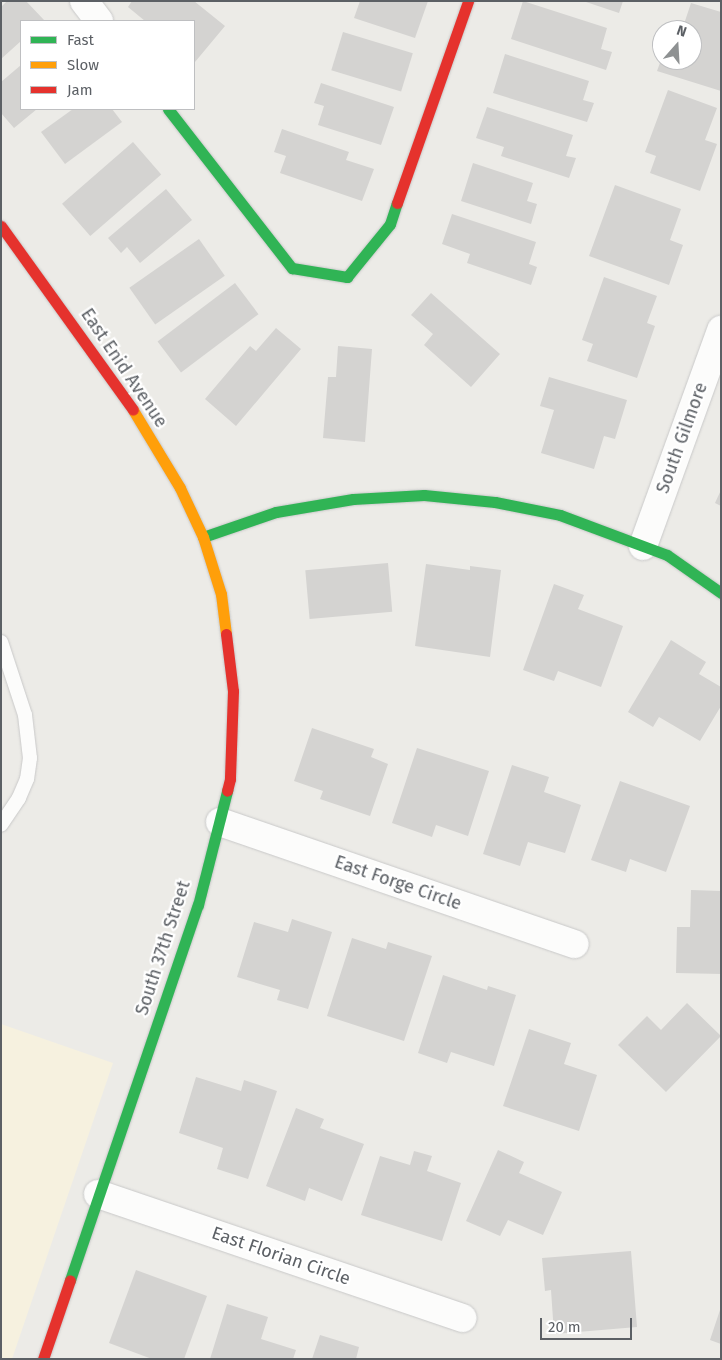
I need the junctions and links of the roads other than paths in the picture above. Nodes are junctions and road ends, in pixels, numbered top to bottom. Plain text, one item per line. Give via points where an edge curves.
1 (84, 1) edge
2 (468, 1) edge
3 (98, 20) edge
4 (169, 110) edge
5 (1, 226) edge
6 (721, 330) edge
7 (203, 538) junction
8 (643, 546) junction
9 (721, 593) edge
10 (1, 642) edge
11 (220, 822) junction
12 (1, 825) edge
13 (575, 944) dead end
14 (98, 1194) junction
15 (464, 1318) dead end
16 (43, 1359) edge

1 - 3 street
2 - 4 street via 390,224 347,277 292,268
5 - 7 street, East Enid Avenue via 150,435
6 - 8 street, South Gilmore
7 - 8 street via 276,512 353,500 424,495 495,502 560,515
7 - 11 street, South 37th Street via 221,594 233,691 230,779
8 - 9 street via 667,555
10 - 12 lane via 25,715 30,758 27,779 19,798
11 - 13 street, East Forge Circle
11 - 14 street, South 37th Street via 198,905
14 - 15 street, East Florian Circle
14 - 16 street, South 37th Street

